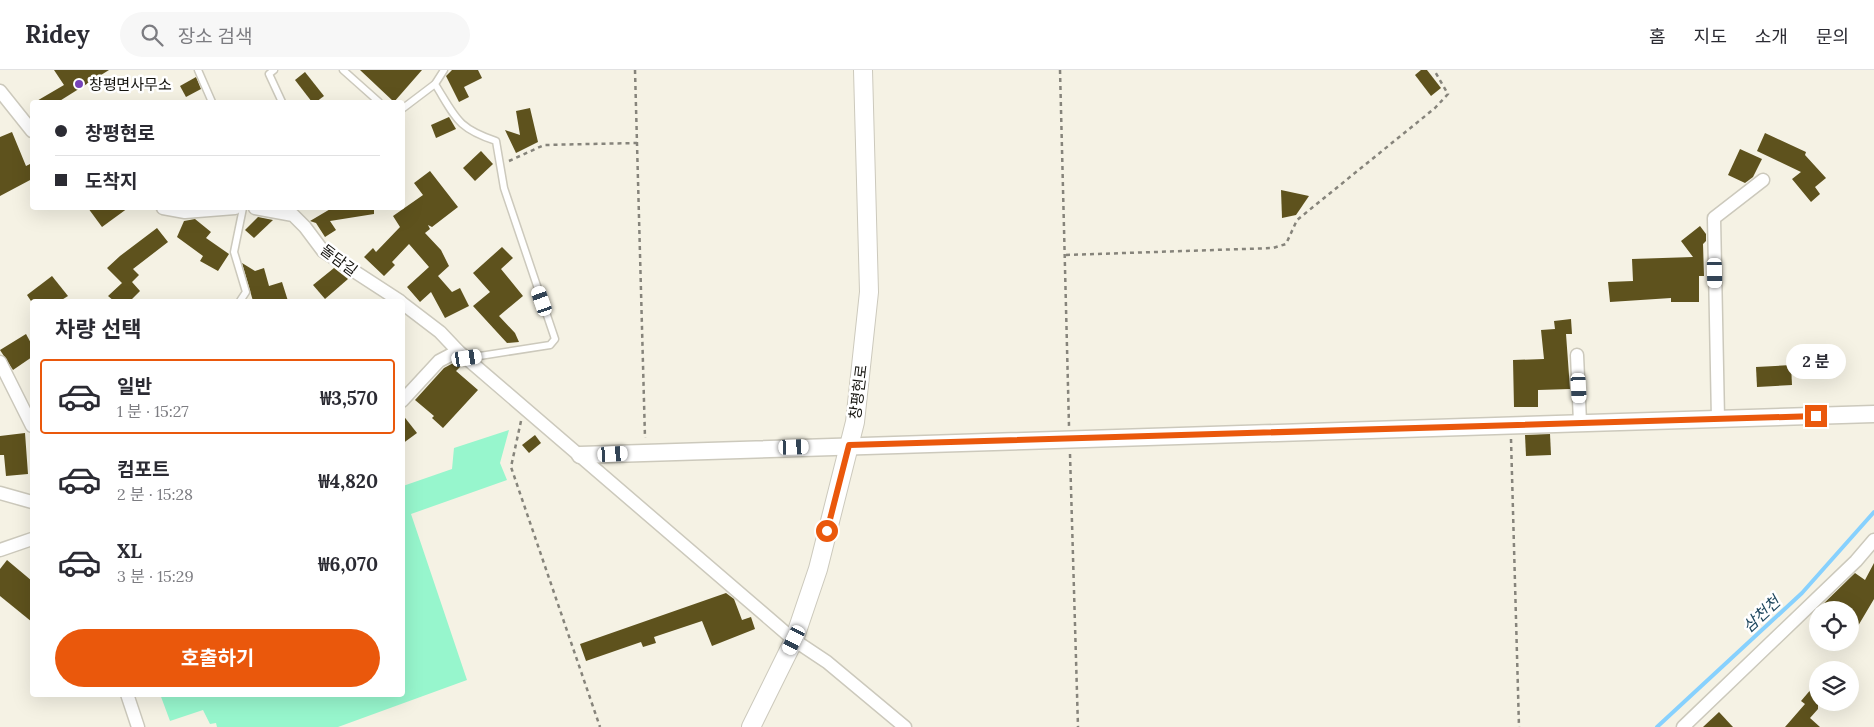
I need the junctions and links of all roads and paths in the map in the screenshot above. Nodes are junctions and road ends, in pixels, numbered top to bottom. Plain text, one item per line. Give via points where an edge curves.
1 (198, 70) edge
2 (274, 70) edge
3 (343, 70) edge
4 (444, 70) edge
5 (635, 70) edge
6 (863, 70) edge
7 (1060, 70) edge
8 (1434, 70) edge
9 (435, 84) junction
10 (2, 99) edge
11 (211, 100) edge
12 (281, 100) edge
13 (377, 100) edge
14 (405, 107) edge
15 (30, 130) edge
16 (637, 143) junction
17 (501, 165) junction
18 (1763, 180) dead end
19 (174, 210) edge
20 (210, 210) edge
21 (243, 210) edge
22 (266, 210) edge
23 (1066, 255) junction
24 (241, 299) edge
25 (396, 299) edge
26 (405, 305) edge
27 (462, 355) junction
28 (1577, 355) dead end
29 (0, 362) edge
30 (405, 399) edge
31 (524, 408) junction
32 (1874, 414) edge
33 (1718, 419) junction
34 (30, 422) edge
35 (1580, 422) junction
36 (1511, 424) junction
37 (1070, 438) junction
38 (849, 445) junction
39 (646, 453) junction
40 (580, 455) junction
41 (0, 493) edge
42 (30, 501) edge
43 (30, 539) edge
44 (1874, 540) edge
45 (0, 550) edge
46 (794, 640) junction
47 (128, 697) edge
48 (138, 727) edge
49 (600, 727) edge
50 (751, 727) edge
51 (905, 727) edge
52 (1078, 727) edge
53 (1519, 727) edge
54 (1683, 727) edge

1 - 11 lane
2 - 12 lane via 269,74
3 - 13 lane
4 - 9 lane
5 - 16 path
6 - 38 main road, 창평현로 via 869,292 855,422
7 - 23 path
8 - 23 path via 1448,94 1297,220 1286,244 1273,248
9 - 14 lane
9 - 17 lane via 458,123 473,133 496,141
10 - 15 street
16 - 17 path via 544,146
16 - 39 path
17 - 27 lane via 504,188 555,339 550,345
18 - 33 street via 1714,218
19 - 20 street
21 - 24 lane via 234,252 246,292
22 - 25 street, 돌담길 via 293,215 323,251
23 - 37 path
26 - 27 street, 돌담길 via 440,332
27 - 30 street via 439,361
27 - 31 street, 돌담길
28 - 35 street
29 - 34 street
31 - 40 street, 돌담길
31 - 49 path via 511,466
32 - 33 street
33 - 35 street
35 - 36 street
36 - 37 street
36 - 53 path
37 - 38 street
37 - 52 path
38 - 39 street
38 - 46 main road, 창평현로 via 818,569
39 - 40 street
40 - 46 street, 돌담길
41 - 42 street
43 - 45 street
44 - 54 street
46 - 50 main road, 창평현로
46 - 51 street, 돌담길 via 827,662
47 - 48 street

